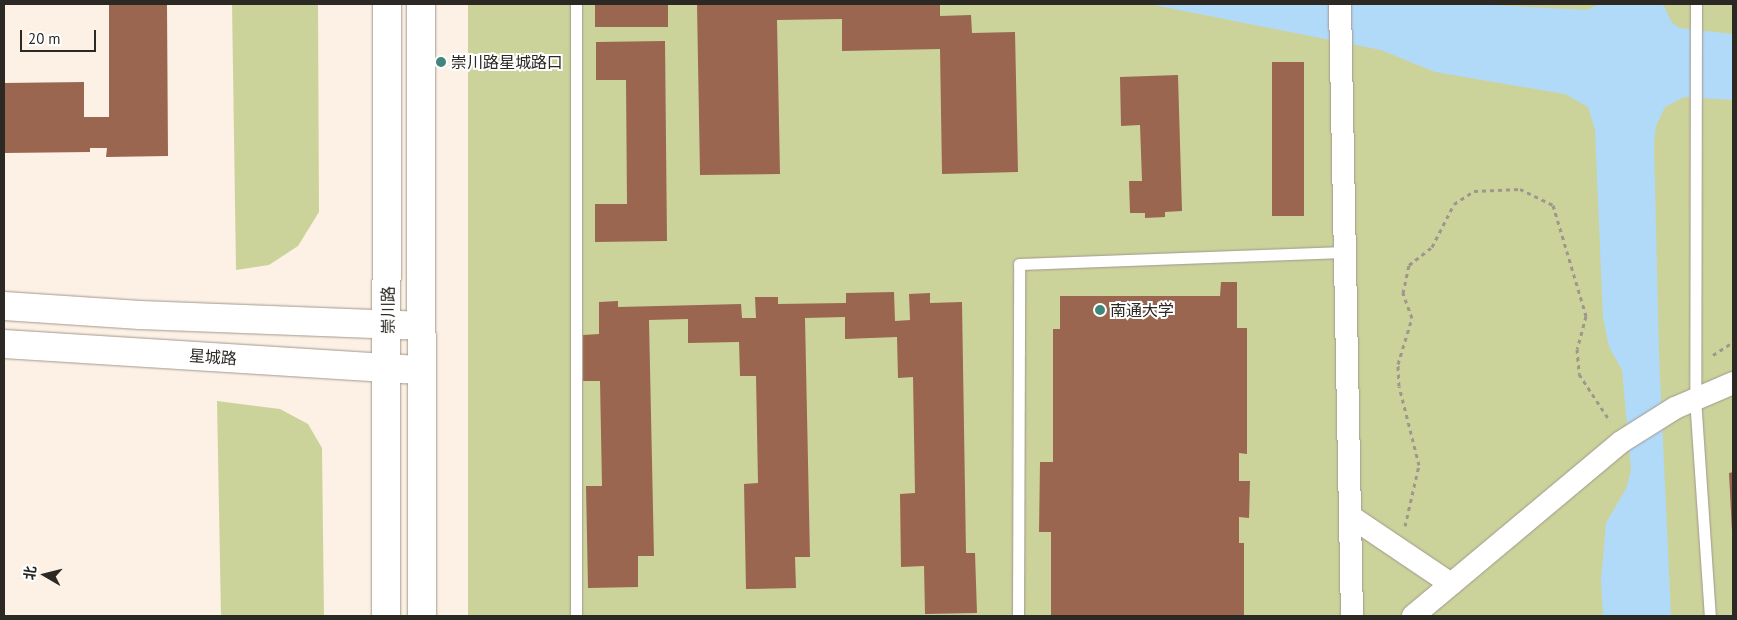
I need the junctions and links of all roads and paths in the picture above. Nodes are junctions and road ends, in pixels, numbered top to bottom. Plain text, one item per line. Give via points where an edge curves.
1 (387, 4) edge
2 (421, 4) edge
3 (576, 4) edge
4 (1340, 4) edge
5 (1696, 4) edge
6 (1345, 252) junction
7 (4, 306) edge
8 (389, 324) junction
9 (422, 325) junction
10 (4, 344) edge
11 (388, 368) junction
12 (422, 370) junction
13 (1733, 384) edge
14 (1695, 398) junction
15 (1623, 440) junction
16 (1350, 516) junction
17 (1394, 547) junction
18 (1450, 584) junction
19 (386, 616) edge
20 (422, 616) edge
21 (576, 616) edge
22 (1018, 616) edge
23 (1352, 616) edge
24 (1414, 616) edge
25 (1710, 616) edge

1 - 8 main road, 崇川路
2 - 9 main road
3 - 21 lane
4 - 6 street
5 - 14 lane
6 - 16 street
6 - 22 lane via 1019,264
7 - 8 main road
8 - 9 main road
8 - 11 main road, 崇川路
9 - 12 main road
10 - 11 main road, 星城路
11 - 12 main road, 星城路
11 - 19 main road, 崇川路
12 - 20 main road
13 - 14 street
14 - 15 street
14 - 25 lane
15 - 17 path via 1597,396 1579,374 1577,349 1586,316 1553,205 1520,189 1474,191 1454,204 1432,247 1409,265 1403,293 1412,318 1398,364 1399,386 1419,465 1410,515
15 - 18 street
16 - 17 street
16 - 23 street
17 - 18 street
18 - 24 street

